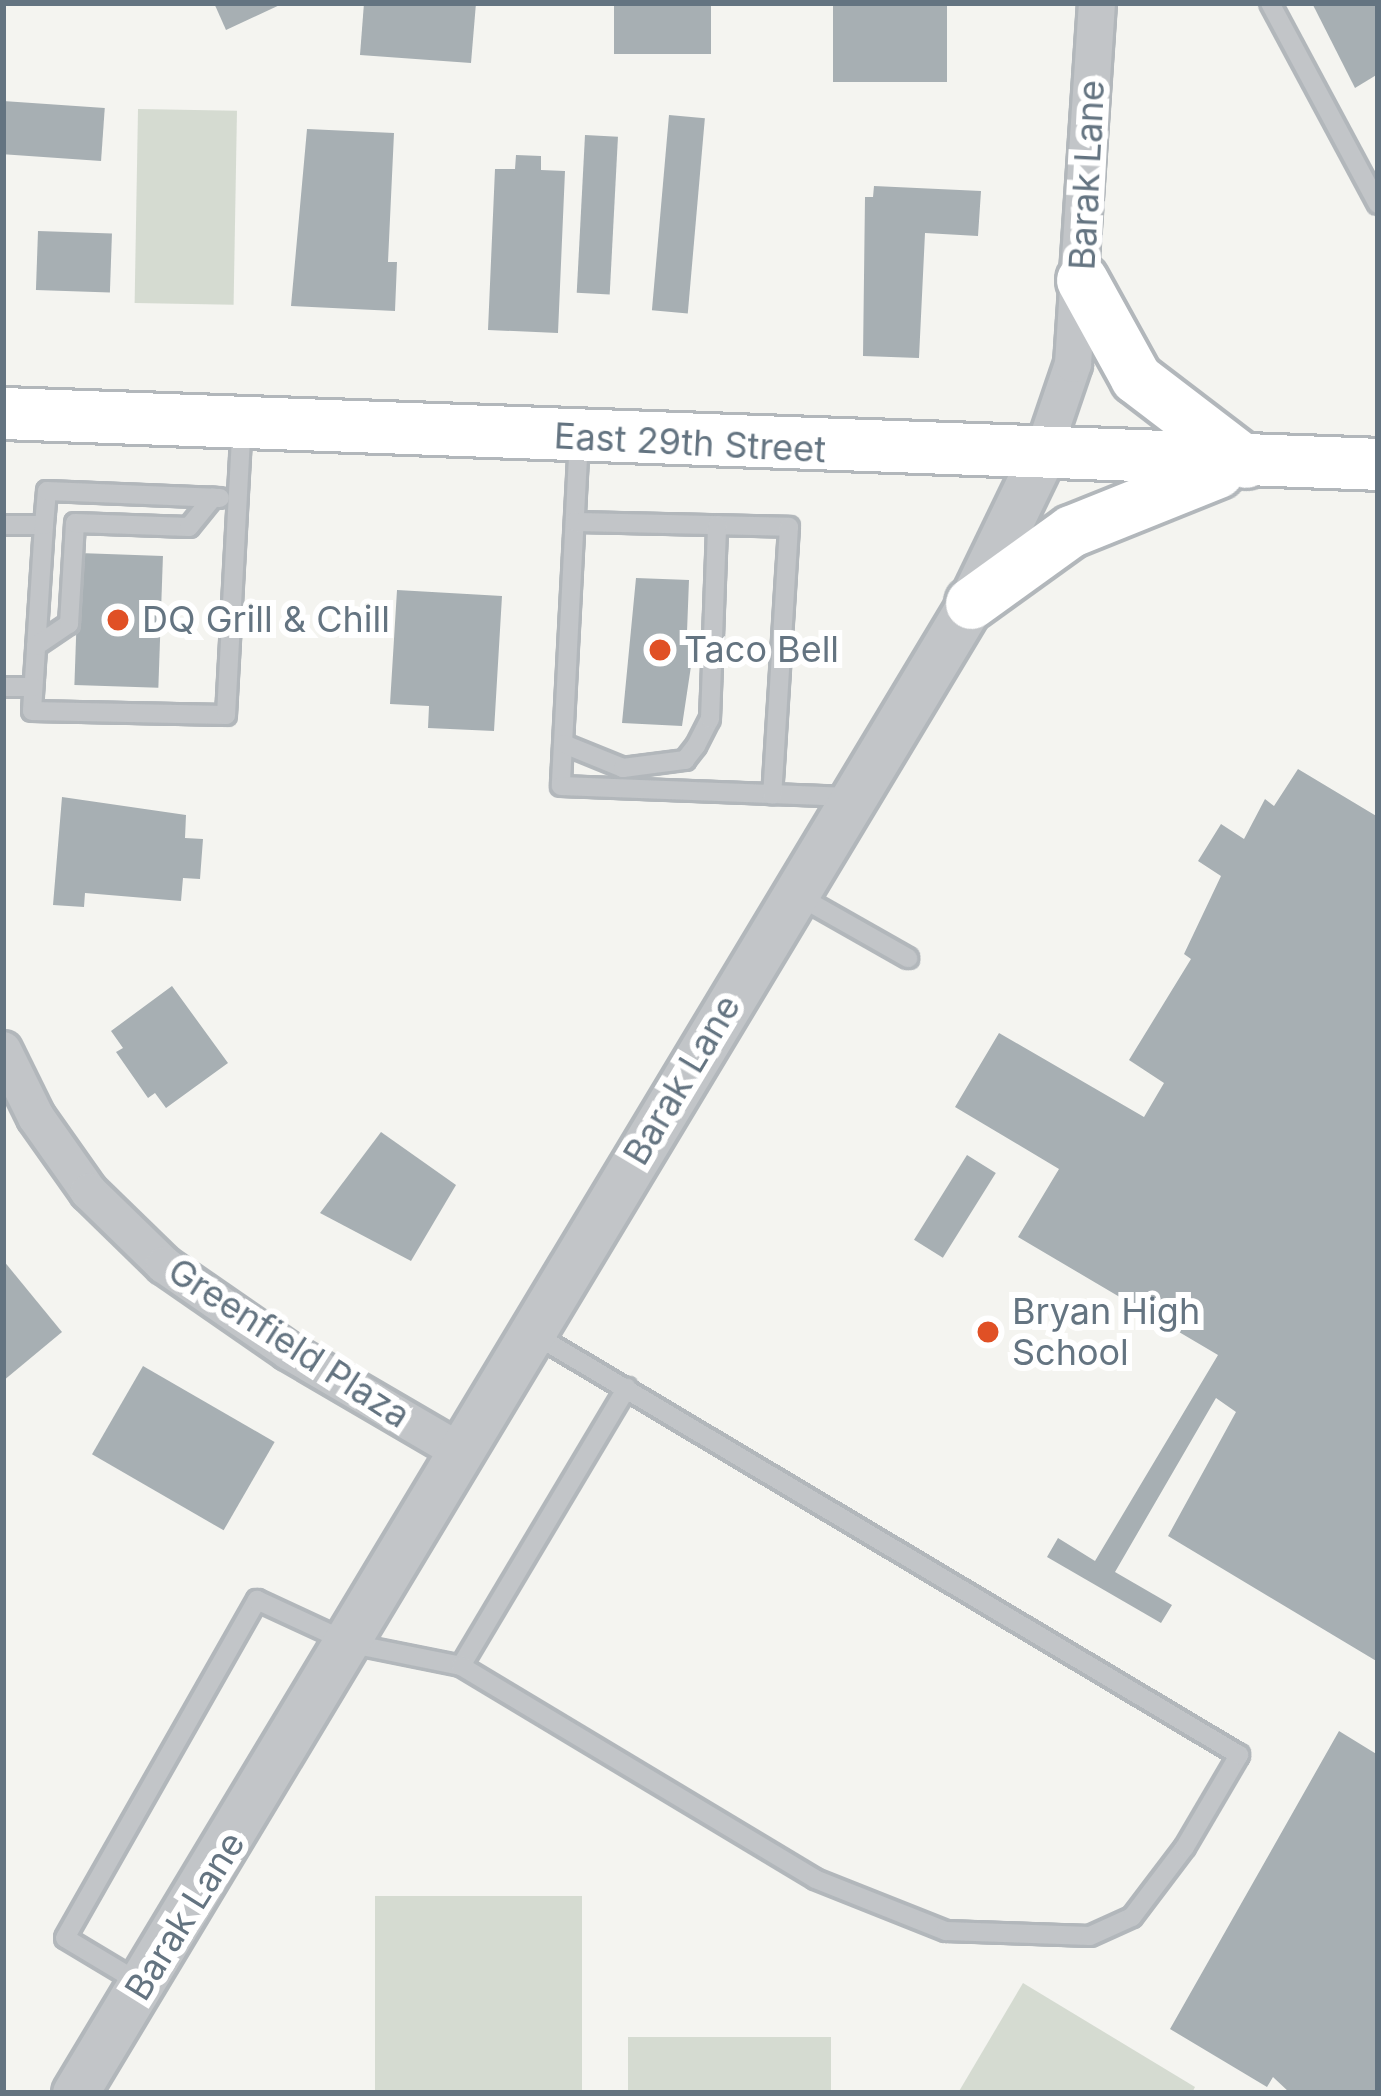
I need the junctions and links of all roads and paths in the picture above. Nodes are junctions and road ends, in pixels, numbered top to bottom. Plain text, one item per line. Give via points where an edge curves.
1 (1097, 3) edge
2 (1270, 3) edge
3 (1378, 204) edge
4 (1082, 280) junction
5 (3, 413) edge
6 (242, 423) junction
7 (579, 438) junction
8 (1041, 458) junction
9 (1246, 462) junction
10 (1378, 464) edge
11 (213, 497) junction
12 (236, 499) junction
13 (575, 522) junction
14 (3, 525) edge
15 (44, 525) junction
16 (717, 525) junction
17 (971, 603) junction
18 (36, 646) junction
19 (3, 687) edge
20 (33, 687) junction
21 (564, 744) junction
22 (772, 794) junction
23 (850, 797) junction
24 (793, 893) junction
25 (908, 958) dead end
26 (3, 1050) edge
27 (532, 1333) junction
28 (627, 1388) junction
29 (461, 1452) junction
30 (352, 1644) junction
31 (461, 1666) junction
32 (142, 1984) junction
33 (75, 2093) edge

1 - 4 street, Barak Lane
2 - 3 lane
4 - 8 street, Barak Lane via 1073,364
4 - 9 main road via 1136,379
5 - 6 main road, East 29th Street
6 - 7 main road, East 29th Street
6 - 12 lane
7 - 8 main road, East 29th Street
7 - 13 lane
8 - 9 main road, East 29th Street
8 - 17 street, Barak Lane
9 - 10 main road, East 29th Street
9 - 17 main road via 1071,531
11 - 12 lane
11 - 15 lane via 47,491
11 - 18 lane via 189,527 75,523 69,624
12 - 20 lane via 226,715 32,711
13 - 16 lane
13 - 21 lane
14 - 15 lane
15 - 18 lane
16 - 21 lane via 710,719 696,746 685,760 623,768
16 - 22 lane via 789,527
17 - 23 street, Barak Lane
18 - 20 lane
19 - 20 lane
21 - 22 lane via 561,786
22 - 23 lane
23 - 24 street, Barak Lane
24 - 25 lane
24 - 27 street, Barak Lane
26 - 29 street, Greenfield Plaza via 36,1117 89,1192 164,1265 288,1351
27 - 28 lane
27 - 29 street, Barak Lane
28 - 31 lane
28 - 31 lane via 1239,1755 1161,1887 1132,1917 1090,1936 980,1935 905,1919 815,1879
29 - 30 street, Barak Lane
30 - 31 lane
30 - 32 street, Barak Lane
30 - 32 lane via 257,1600 65,1938
32 - 33 street, Barak Lane

